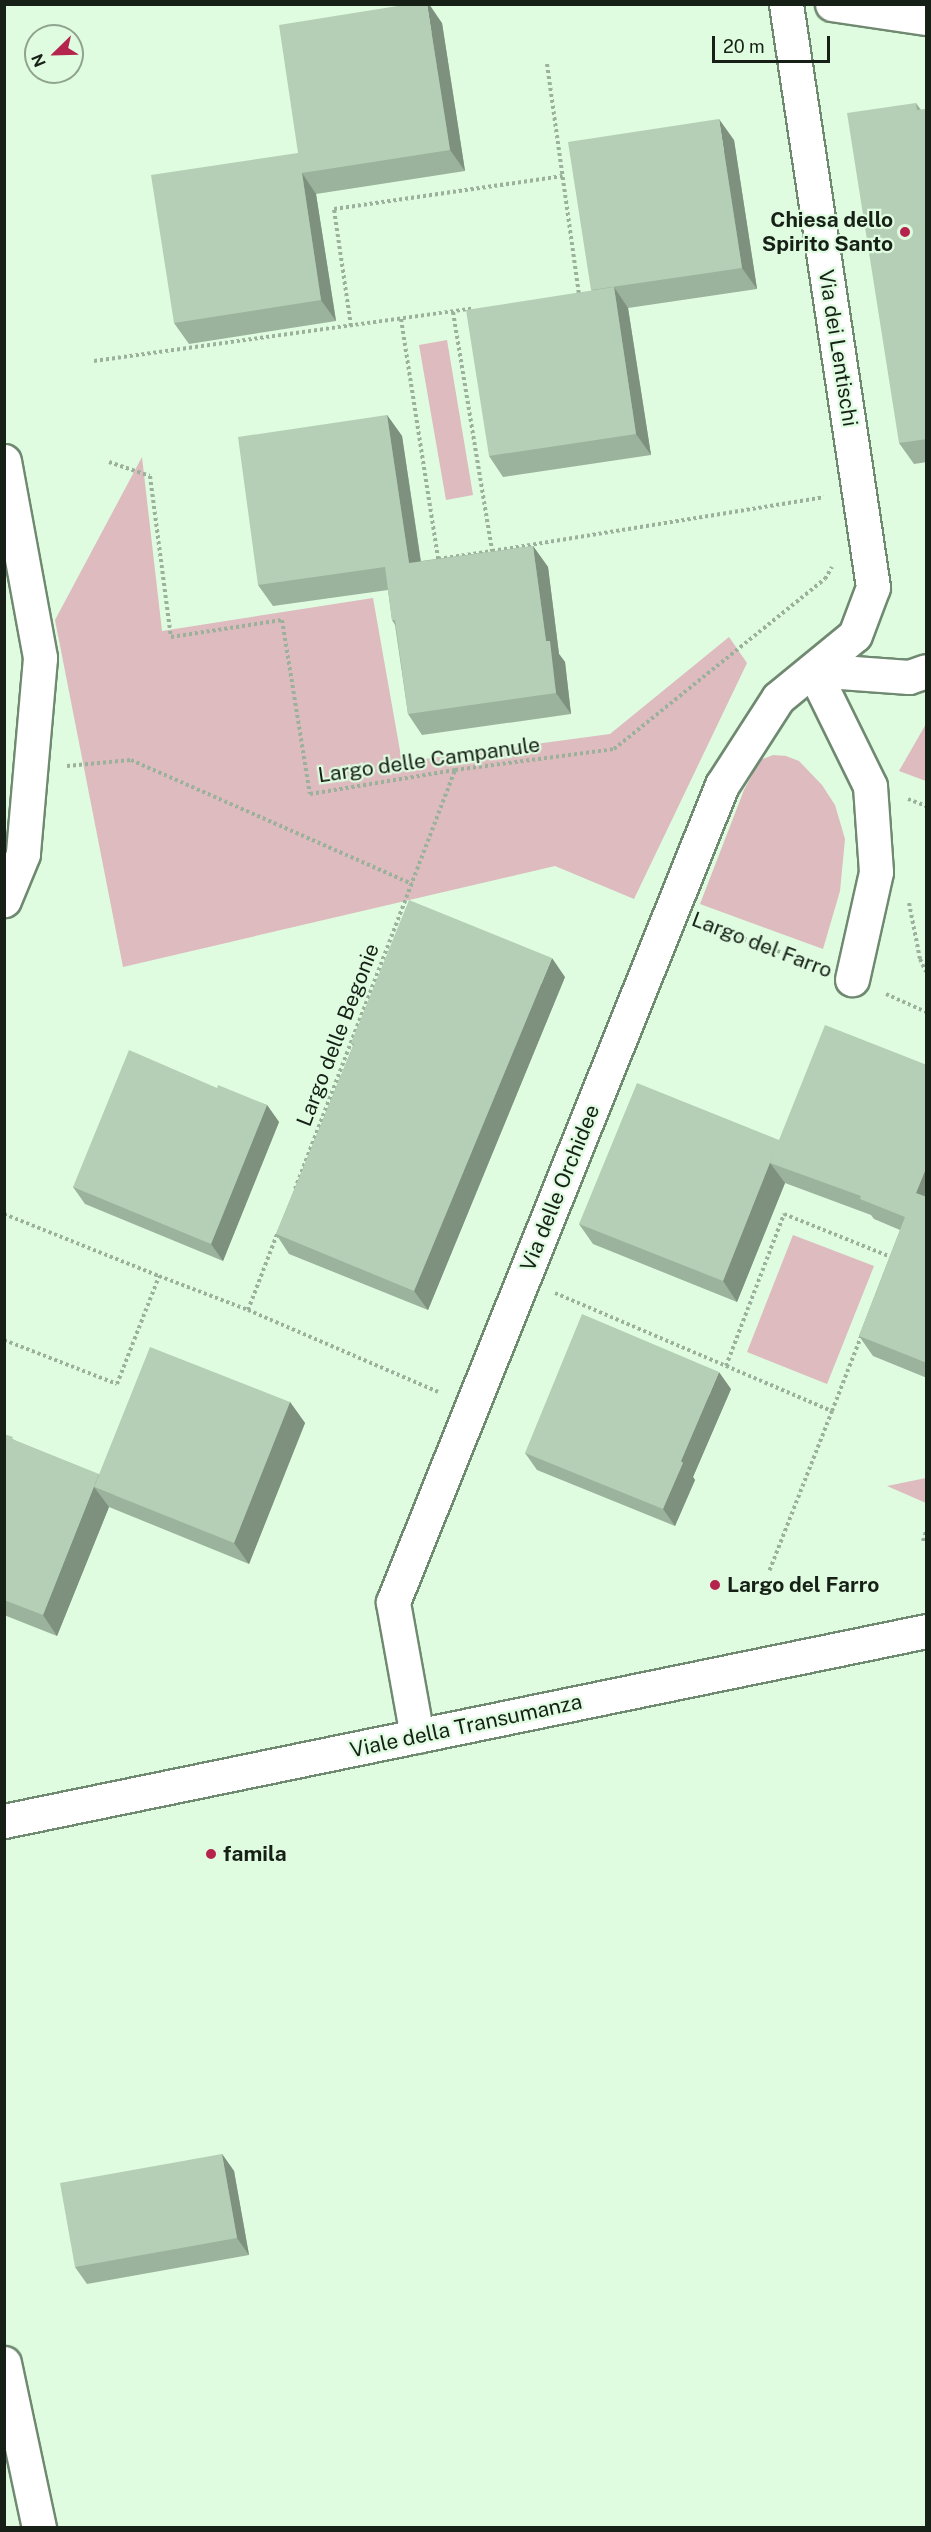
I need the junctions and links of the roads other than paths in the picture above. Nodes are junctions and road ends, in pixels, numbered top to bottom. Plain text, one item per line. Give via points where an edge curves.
1 (786, 4) edge
2 (832, 4) edge
3 (927, 18) edge
4 (4, 461) edge
5 (813, 670) junction
6 (927, 671) edge
7 (4, 900) edge
8 (852, 979) road end
9 (927, 1631) edge
10 (417, 1736) junction
11 (4, 1821) edge
12 (4, 2363) edge
13 (39, 2528) edge

1 - 5 street, Via dei Lentischi via 873,587 855,635
2 - 3 street
4 - 7 street via 40,658 23,854
5 - 6 street via 909,677
5 - 8 street, Largo del Farro via 870,786 876,872
5 - 10 street, Via delle Orchidee via 778,698 722,784 393,1602
9 - 10 street, Viale della Transumanza
10 - 11 street, Viale della Transumanza
12 - 13 street

